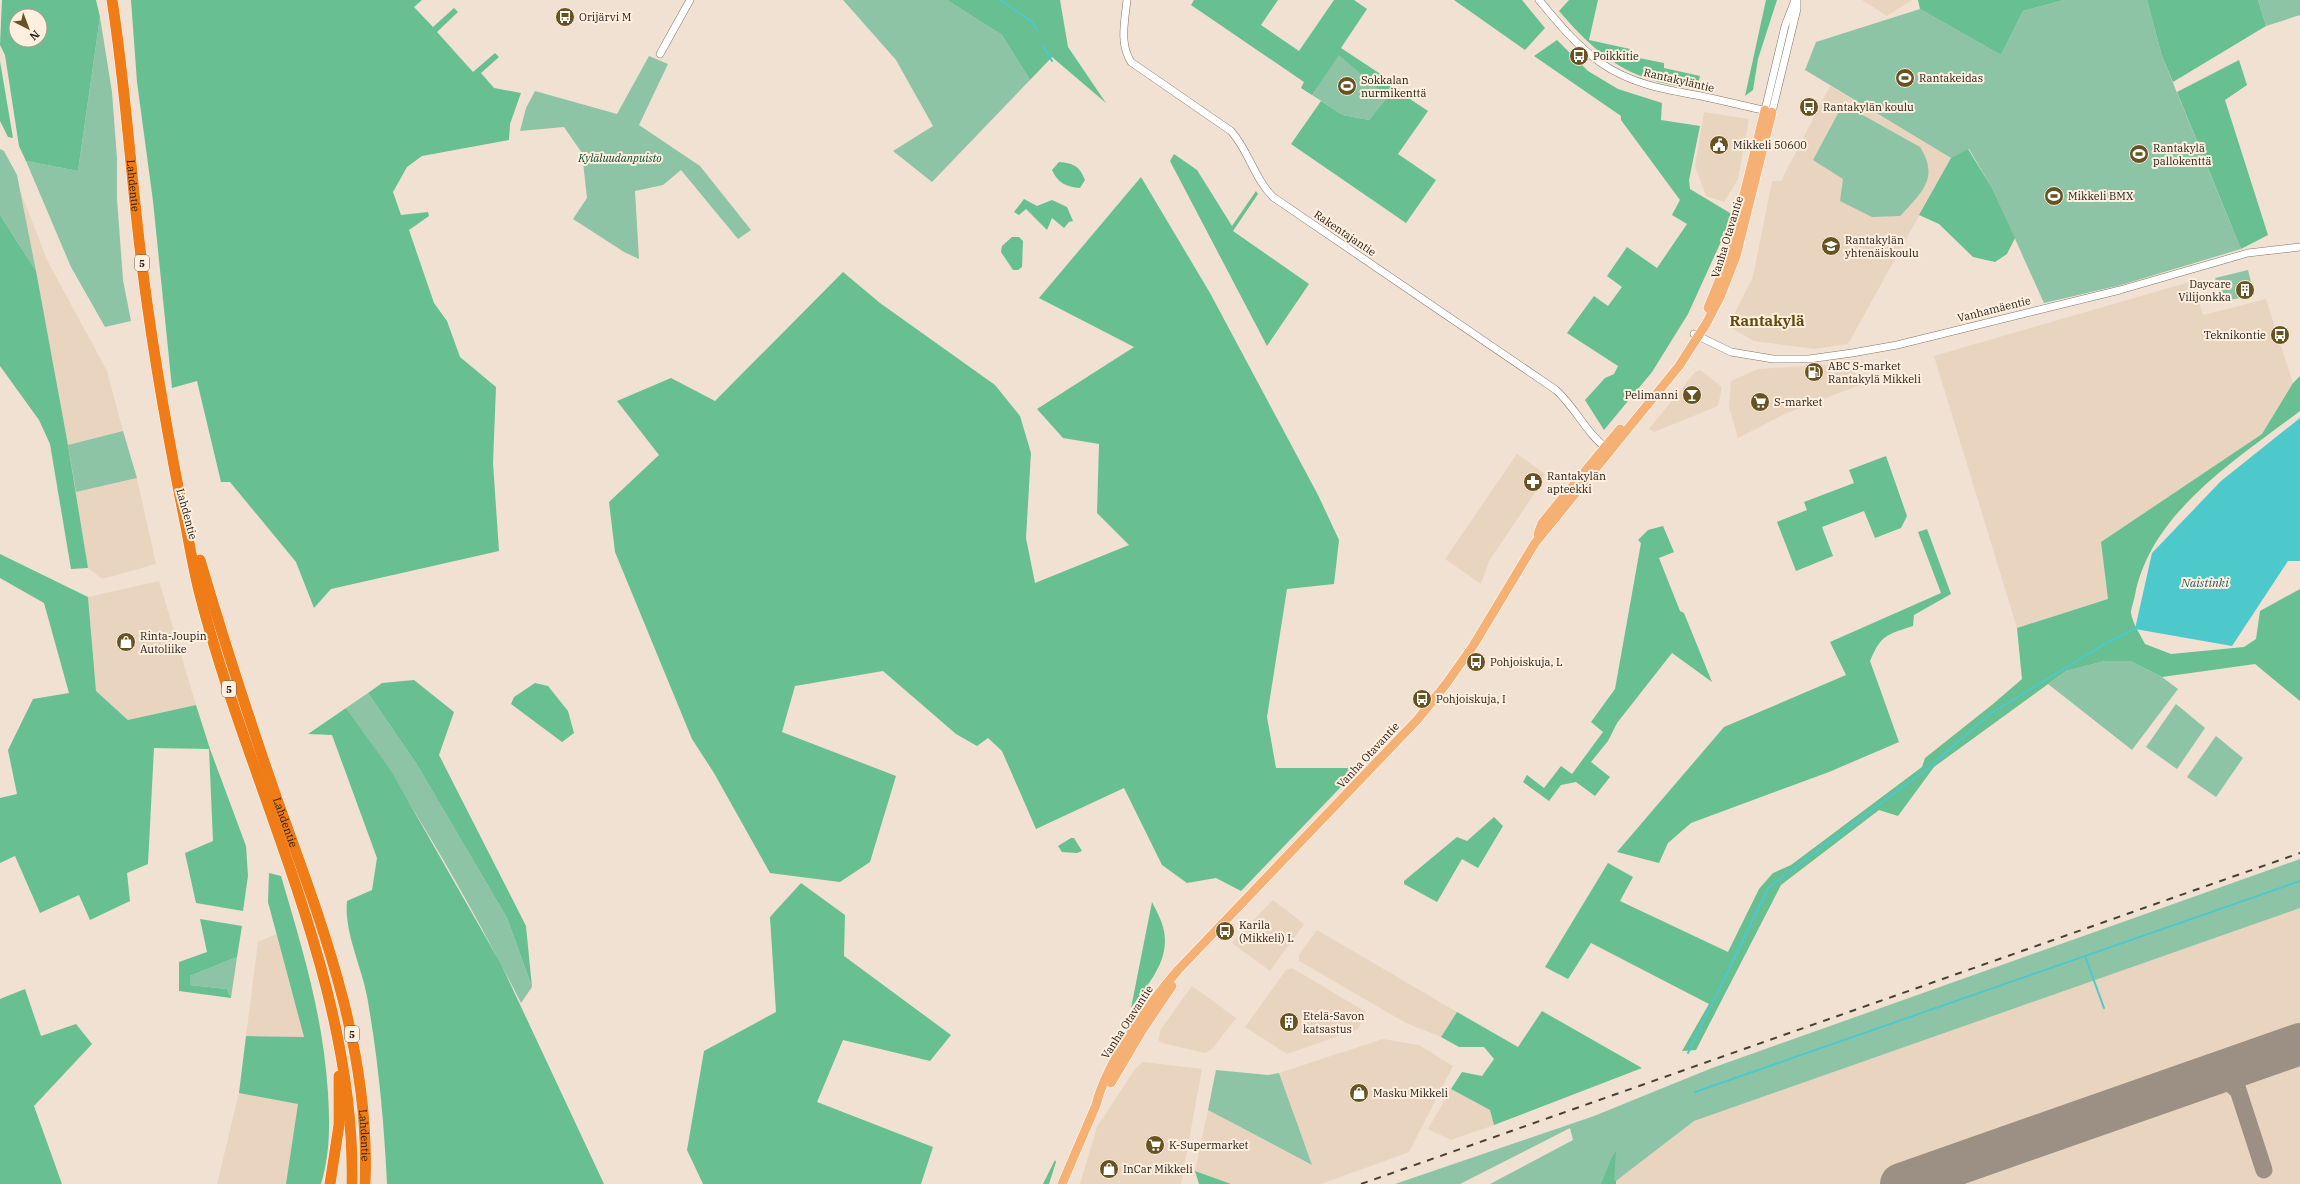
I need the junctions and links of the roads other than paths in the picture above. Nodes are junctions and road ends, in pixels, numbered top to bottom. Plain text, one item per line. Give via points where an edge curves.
1 (112, 0) edge
2 (690, 0) edge
3 (1127, 0) edge
4 (1540, 0) edge
5 (1796, 0) edge
6 (660, 54) dead end
7 (1769, 111) junction
8 (2300, 247) edge
9 (1696, 335) junction
10 (1607, 448) junction
11 (174, 466) junction
12 (338, 1041) junction
13 (330, 1184) edge
14 (352, 1184) edge
15 (366, 1184) edge
16 (1062, 1184) edge

1 - 11 highway, Lahdentie / 5 via 121,58 141,256
2 - 6 street
3 - 10 street, Rakentajantie via 1124,38 1125,52 1131,62 1231,131 1244,147 1261,184 1273,197 1556,390
4 - 7 street, Rantakyläntie via 1577,43 1601,63 1619,73 1660,89
5 - 7 street, Vanha Otavantie via 1785,26
7 - 9 main road, Vanha Otavantie via 1728,259
8 - 9 street, Vanhamäentie via 2248,252 2120,290 1897,345 1852,353 1809,359 1773,359 1732,352
9 - 10 main road, Vanha Otavantie
10 - 16 main road, Vanha Otavantie via 1542,523 1535,543 1473,646 1418,719 1170,980 1136,1026 1110,1070
11 - 12 highway, Lahdentie / 5 via 199,591 239,723 302,906 326,986
11 - 15 highway, Lahdentie / 5 via 208,587 339,984 353,1040 362,1101
12 - 13 highway via 339,1125
12 - 14 highway, Lahdentie / 5 via 349,1105

